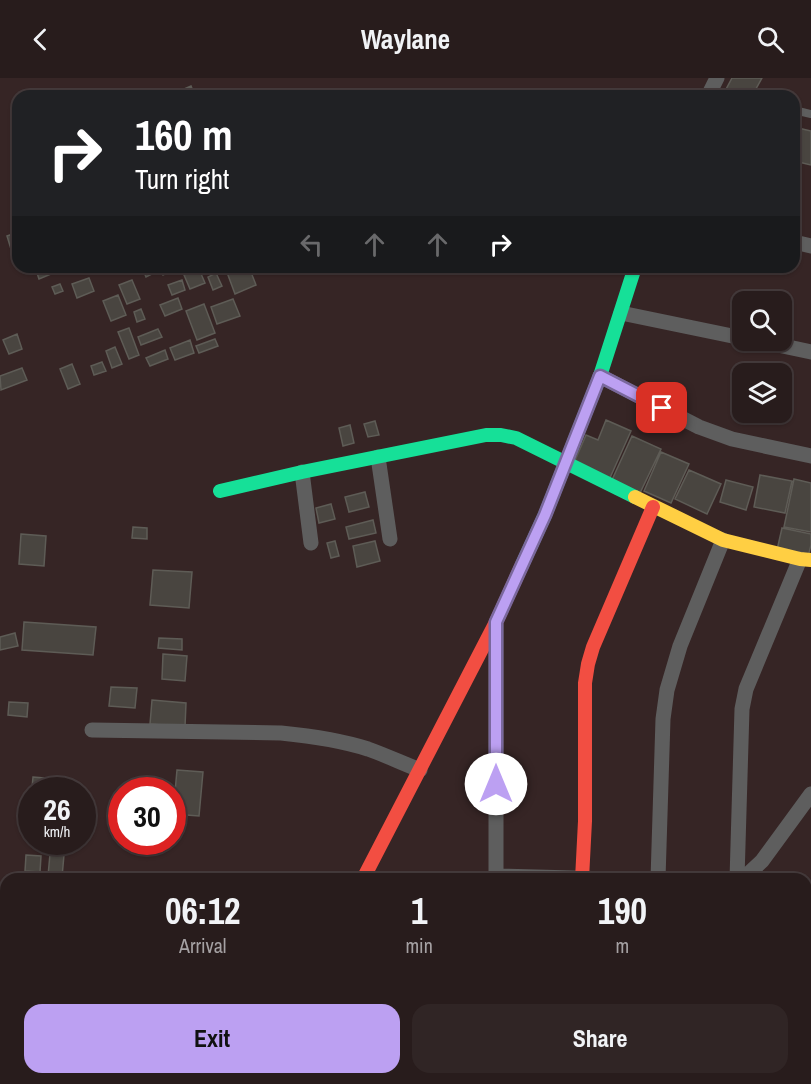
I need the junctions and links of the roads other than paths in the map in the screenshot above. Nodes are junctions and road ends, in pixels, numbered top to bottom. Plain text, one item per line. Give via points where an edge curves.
1 (633, 273) edge
2 (621, 313) junction
3 (732, 336) edge
4 (792, 348) edge
5 (811, 352) edge
6 (600, 376) junction
7 (811, 456) edge
8 (378, 457) junction
9 (567, 463) junction
10 (302, 472) junction
11 (220, 491) dead end
12 (653, 507) junction
13 (390, 539) dead end
14 (723, 540) junction
15 (311, 543) dead end
16 (805, 560) edge
17 (496, 622) junction
18 (92, 730) dead end
19 (420, 770) junction
20 (811, 794) edge
21 (366, 873) edge
22 (496, 873) edge
23 (582, 873) edge
24 (658, 873) edge
25 (738, 873) edge
26 (749, 873) edge

1 - 2 street
2 - 3 street
2 - 6 street
4 - 5 street
6 - 7 street via 699,427 732,439
6 - 9 street
8 - 9 street via 501,435 516,438
8 - 10 street
8 - 13 street
9 - 12 street
9 - 17 street
10 - 11 street
10 - 15 street
12 - 14 street
12 - 23 street via 588,664
14 - 16 street
14 - 24 street via 680,646 667,690
16 - 25 street via 746,689 742,709
17 - 19 street
17 - 22 street
18 - 19 street via 281,733 327,738
19 - 21 street
20 - 26 street

